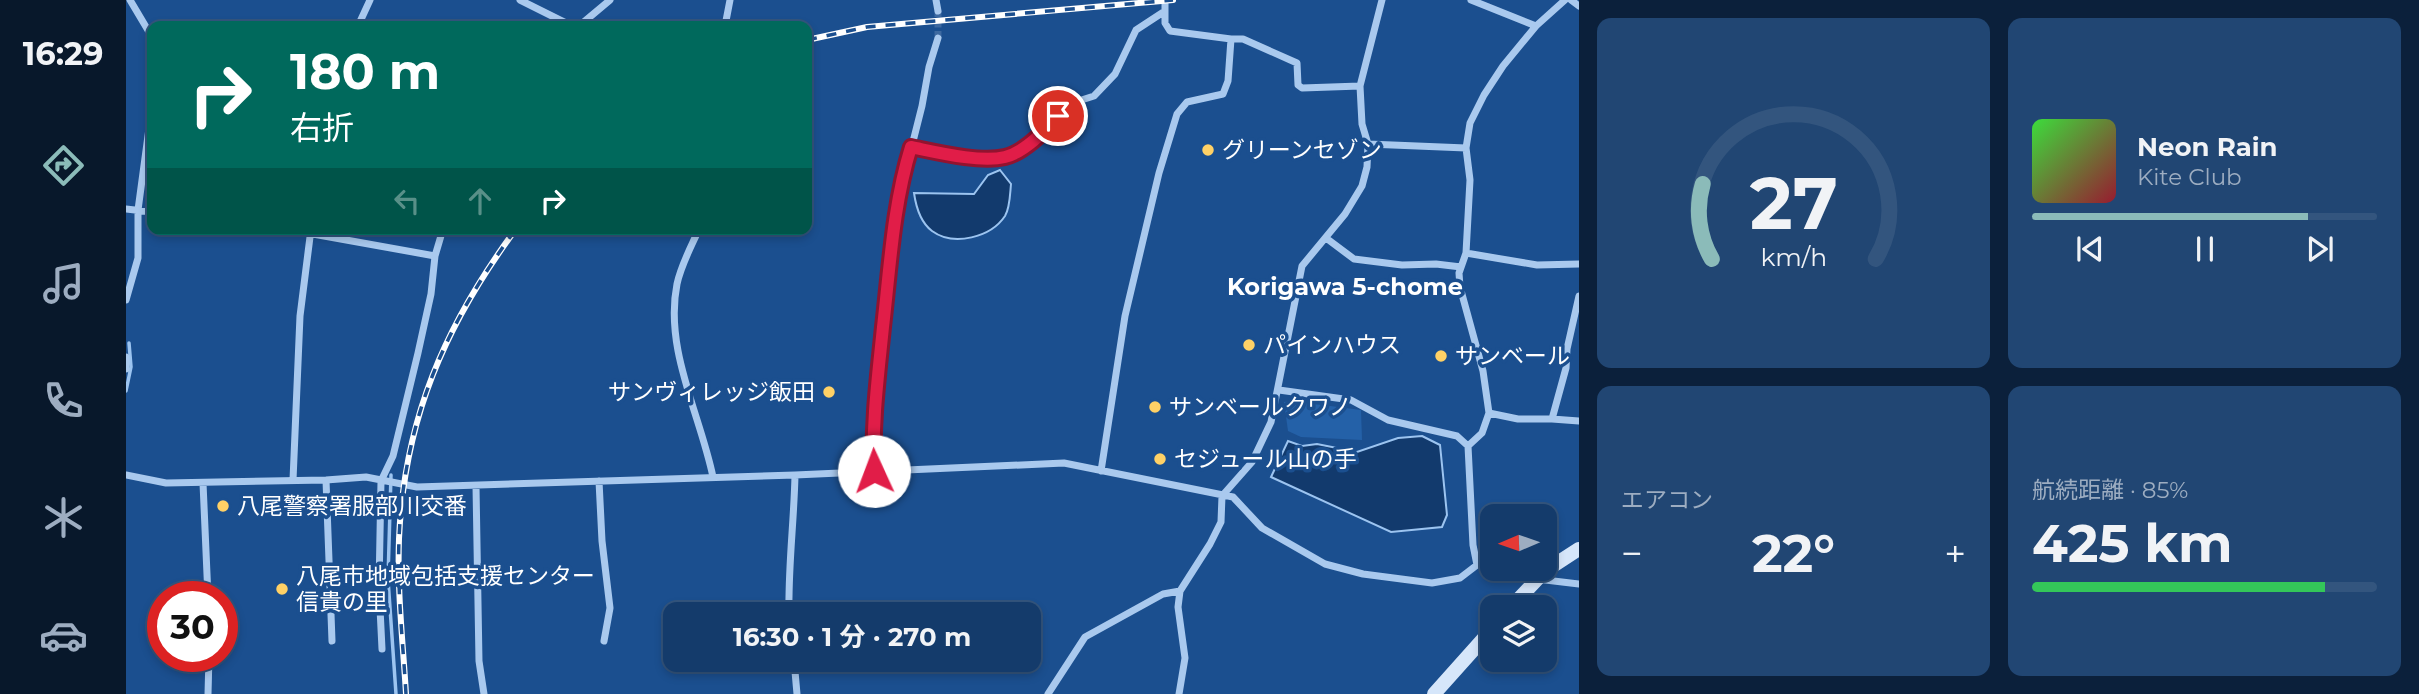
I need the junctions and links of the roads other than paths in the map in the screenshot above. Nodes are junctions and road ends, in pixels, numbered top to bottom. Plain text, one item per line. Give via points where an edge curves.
1 (130, 0) edge
2 (370, 0) edge
3 (520, 0) edge
4 (610, 0) edge
5 (730, 0) edge
6 (936, 0) edge
7 (1165, 0) edge
8 (1382, 0) edge
9 (1471, 0) edge
10 (1565, 0) edge
11 (1571, 0) edge
12 (1579, 6) edge
13 (939, 11) tunnel mouth
14 (1165, 11) junction
15 (360, 21) edge
16 (562, 21) edge
17 (585, 21) edge
18 (726, 21) edge
19 (1536, 26) junction
20 (147, 29) edge
21 (938, 38) tunnel mouth
22 (1231, 39) junction
23 (1360, 86) junction
24 (147, 143) edge
25 (1368, 144) junction
26 (911, 147) junction
27 (1466, 148) junction
28 (126, 209) edge
29 (138, 210) junction
30 (147, 211) edge
31 (310, 235) edge
32 (326, 235) edge
33 (441, 235) edge
34 (696, 235) edge
35 (1326, 238) junction
36 (1466, 253) junction
37 (435, 256) junction
38 (1579, 264) edge
39 (1461, 267) junction
40 (1579, 296) edge
41 (126, 300) edge
42 (126, 357) edge
43 (126, 369) edge
44 (1279, 390) junction
45 (1489, 413) junction
46 (1552, 419) junction
47 (1579, 421) edge
48 (1468, 446) junction
49 (874, 471) junction
50 (1101, 471) junction
51 (126, 475) edge
52 (796, 475) junction
53 (713, 477) junction
54 (293, 480) junction
55 (326, 480) junction
56 (382, 481) junction
57 (599, 481) junction
58 (203, 483) junction
59 (476, 486) junction
60 (1222, 496) junction
61 (1579, 549) edge
62 (1558, 564) edge
63 (1477, 565) junction
64 (1480, 566) edge
65 (207, 581) edge
66 (1535, 581) edge
67 (1554, 581) edge
68 (1579, 584) edge
69 (1180, 591) junction
70 (1522, 595) edge
71 (789, 602) edge
72 (332, 641) dead end
73 (604, 641) dead end
74 (1480, 643) edge
75 (383, 649) dead end
76 (209, 672) edge
77 (795, 672) edge
78 (208, 694) edge
79 (484, 694) edge
80 (797, 694) edge
81 (1048, 694) edge
82 (1179, 694) edge
83 (1434, 694) edge

1 - 20 street
2 - 15 street
3 - 16 street
4 - 17 street
5 - 18 street
6 - 13 street
7 - 14 street
8 - 23 street
9 - 19 street
10 - 19 street
11 - 12 street
14 - 22 street via 1170,31
14 - 26 street via 1136,30 1115,74 1094,96 1069,104 1015,152 1004,157 972,157
19 - 27 street via 1483,95 1470,123
21 - 26 street
22 - 23 street via 1243,39 1297,62 1302,88
22 - 50 street via 1223,94 1187,102 1177,114 1159,173 1125,316
23 - 25 street
24 - 29 street
25 - 27 street
25 - 35 street via 1362,186
26 - 49 street via 891,253 874,395
27 - 36 street via 1470,180
28 - 29 street
29 - 30 street
29 - 41 street via 138,258
31 - 54 street via 300,316
32 - 37 street
33 - 37 street
34 - 53 street via 679,277 677,351
35 - 39 street via 1354,259
35 - 44 street via 1302,266
36 - 38 street via 1537,265
36 - 39 street
37 - 56 street via 418,353 393,456
39 - 45 street via 1460,287 1483,371
40 - 46 street
42 - 43 street
44 - 48 street via 1351,400 1388,420 1457,436
44 - 60 street via 1271,422 1252,462
45 - 46 street
45 - 48 street via 1482,433
46 - 47 street
48 - 63 street
49 - 50 street via 1064,463
49 - 52 street
50 - 60 street
51 - 58 street via 166,484
52 - 53 street
52 - 71 street
53 - 57 street
54 - 55 street
54 - 58 street
55 - 56 street via 366,477
55 - 72 street
56 - 59 street via 412,487
56 - 75 street via 379,588
57 - 59 street
57 - 73 street via 610,608
58 - 65 street
59 - 79 street via 479,662
60 - 63 street via 1233,497 1262,528 1325,564 1432,583 1460,578
60 - 69 street via 1221,522
61 - 62 main road
63 - 64 street
66 - 70 main road
67 - 68 street
69 - 81 street via 1163,594 1085,637
69 - 82 street via 1185,658
74 - 83 main road
76 - 78 street
77 - 80 street

